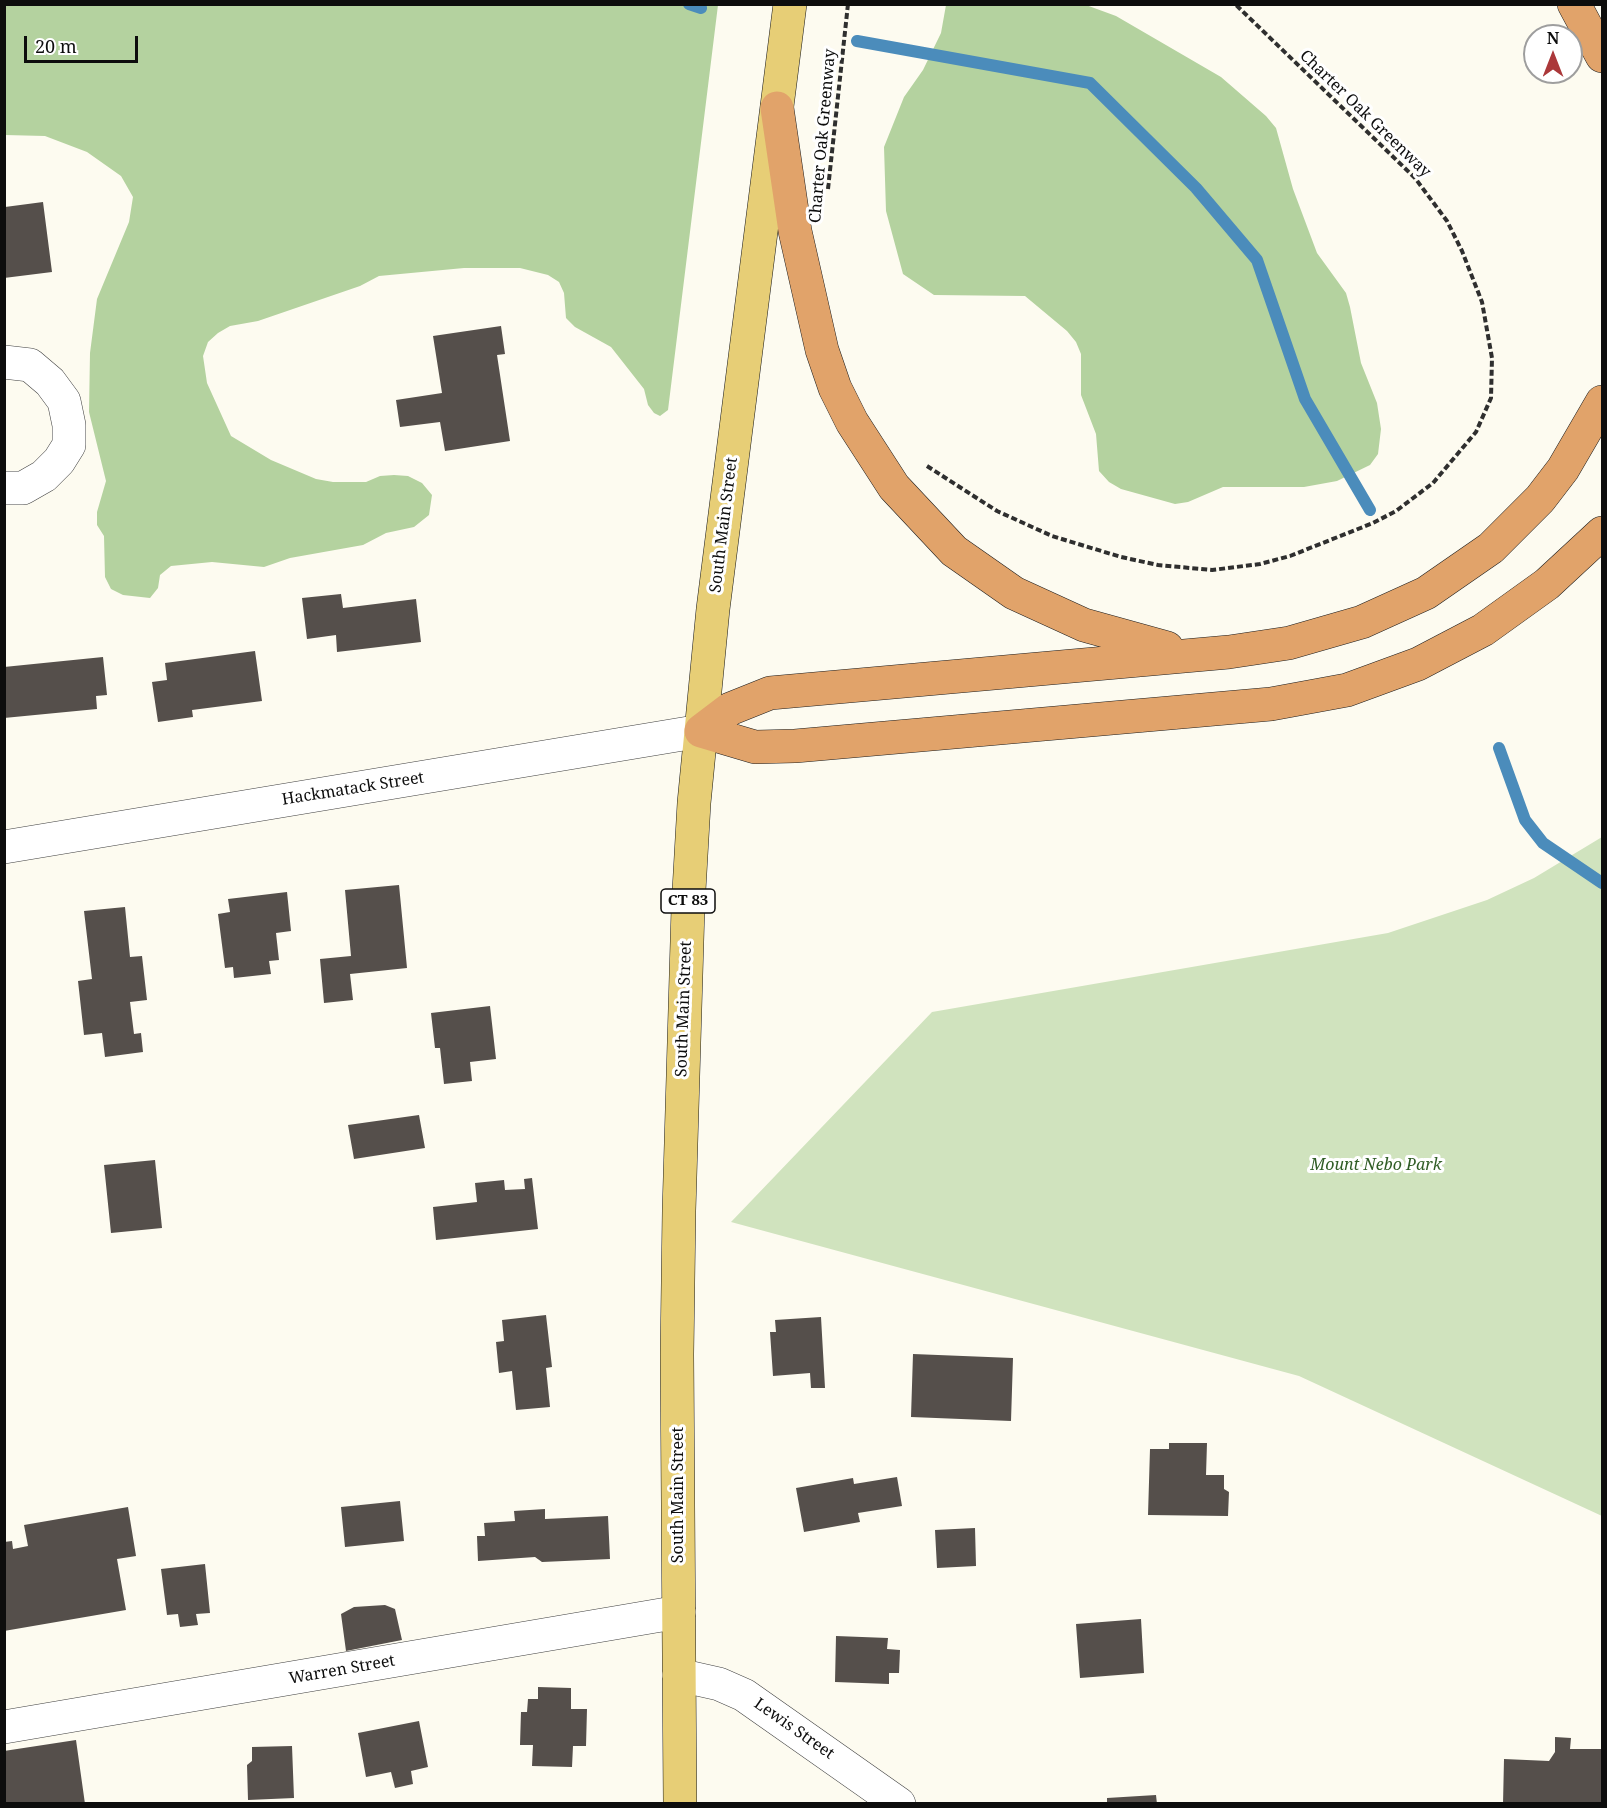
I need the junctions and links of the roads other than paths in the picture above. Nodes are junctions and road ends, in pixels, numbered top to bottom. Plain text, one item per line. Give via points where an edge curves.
1 (790, 4) edge
2 (1574, 4) edge
3 (1602, 56) edge
4 (777, 108) junction
5 (4, 362) edge
6 (1602, 402) edge
7 (4, 488) edge
8 (1602, 533) edge
9 (1229, 652) junction
10 (700, 731) junction
11 (4, 847) edge
12 (679, 1612) junction
13 (679, 1675) junction
14 (4, 1727) edge
15 (680, 1803) edge
16 (899, 1803) edge

1 - 4 main road, South Main Street / CT 83
2 - 3 highway
4 - 9 highway via 795,231 822,350 852,422 894,487 954,551 1035,604 1138,642
4 - 10 main road, South Main Street / CT 83
5 - 7 street via 30,366 50,382 64,401 69,425 69,445 44,477 23,488
6 - 9 highway via 1584,437 1540,499 1491,548 1449,580 1385,613 1338,630 1289,643
8 - 10 highway via 1547,584 1483,630 1418,664 1347,690 1271,704 795,746 755,747
9 - 10 highway via 770,693 730,709
10 - 11 street, Hackmatack Street
10 - 12 main road, South Main Street / CT 83 via 682,1083 677,1354
12 - 13 main road, South Main Street / CT 83
12 - 14 street, Warren Street
13 - 15 main road, South Main Street / CT 83
13 - 16 street, Lewis Street via 719,1684 744,1695

